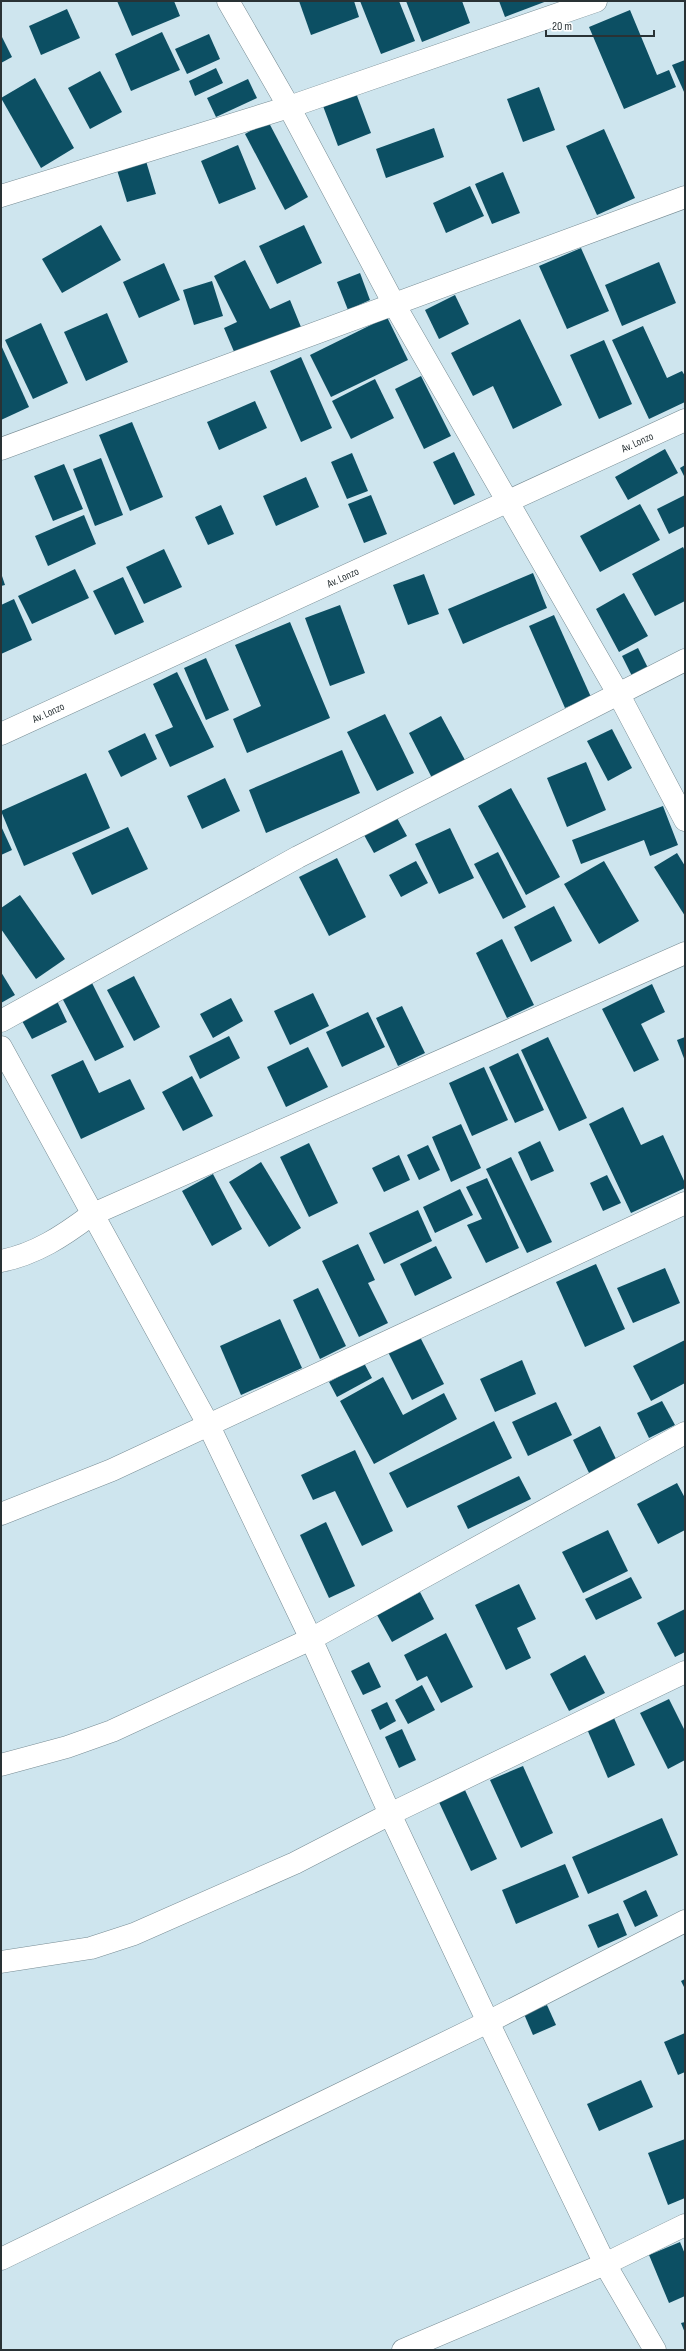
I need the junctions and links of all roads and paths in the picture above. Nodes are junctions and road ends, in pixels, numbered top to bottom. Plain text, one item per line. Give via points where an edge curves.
1 (228, 1) edge
2 (596, 1) edge
3 (289, 107) junction
4 (1, 196) edge
5 (685, 197) edge
6 (394, 304) junction
7 (685, 420) edge
8 (1, 449) edge
9 (508, 500) junction
10 (685, 660) edge
11 (619, 695) junction
12 (1, 734) edge
13 (685, 820) edge
14 (685, 953) edge
15 (1, 1021) edge
16 (1, 1047) edge
17 (685, 1203) edge
18 (91, 1215) junction
19 (1, 1261) edge
20 (208, 1424) junction
21 (685, 1433) edge
22 (1, 1514) edge
23 (311, 1639) junction
24 (685, 1672) edge
25 (1, 1765) edge
26 (390, 1814) junction
27 (685, 1921) edge
28 (1, 1962) edge
29 (488, 2022) junction
30 (685, 2225) edge
31 (1, 2259) edge
32 (605, 2264) junction
33 (403, 2350) edge
34 (655, 2350) edge

1 - 3 street
2 - 3 street
3 - 4 street
3 - 6 street
5 - 6 street
6 - 8 street
6 - 9 street
7 - 9 street, Av. Lonzo
9 - 11 street
9 - 12 street, Av. Lonzo
10 - 11 street
11 - 13 street
11 - 15 street via 298,857
14 - 18 street
16 - 18 street
17 - 20 street
18 - 19 street via 42,1248
18 - 20 street
20 - 22 street via 112,1470
20 - 23 street
21 - 23 street
23 - 25 street via 112,1731 67,1748
23 - 26 street
24 - 26 street
26 - 28 street via 295,1863 134,1934 91,1948
26 - 29 street
27 - 29 street
29 - 31 street
29 - 32 street
30 - 32 street
32 - 33 street
32 - 34 street

